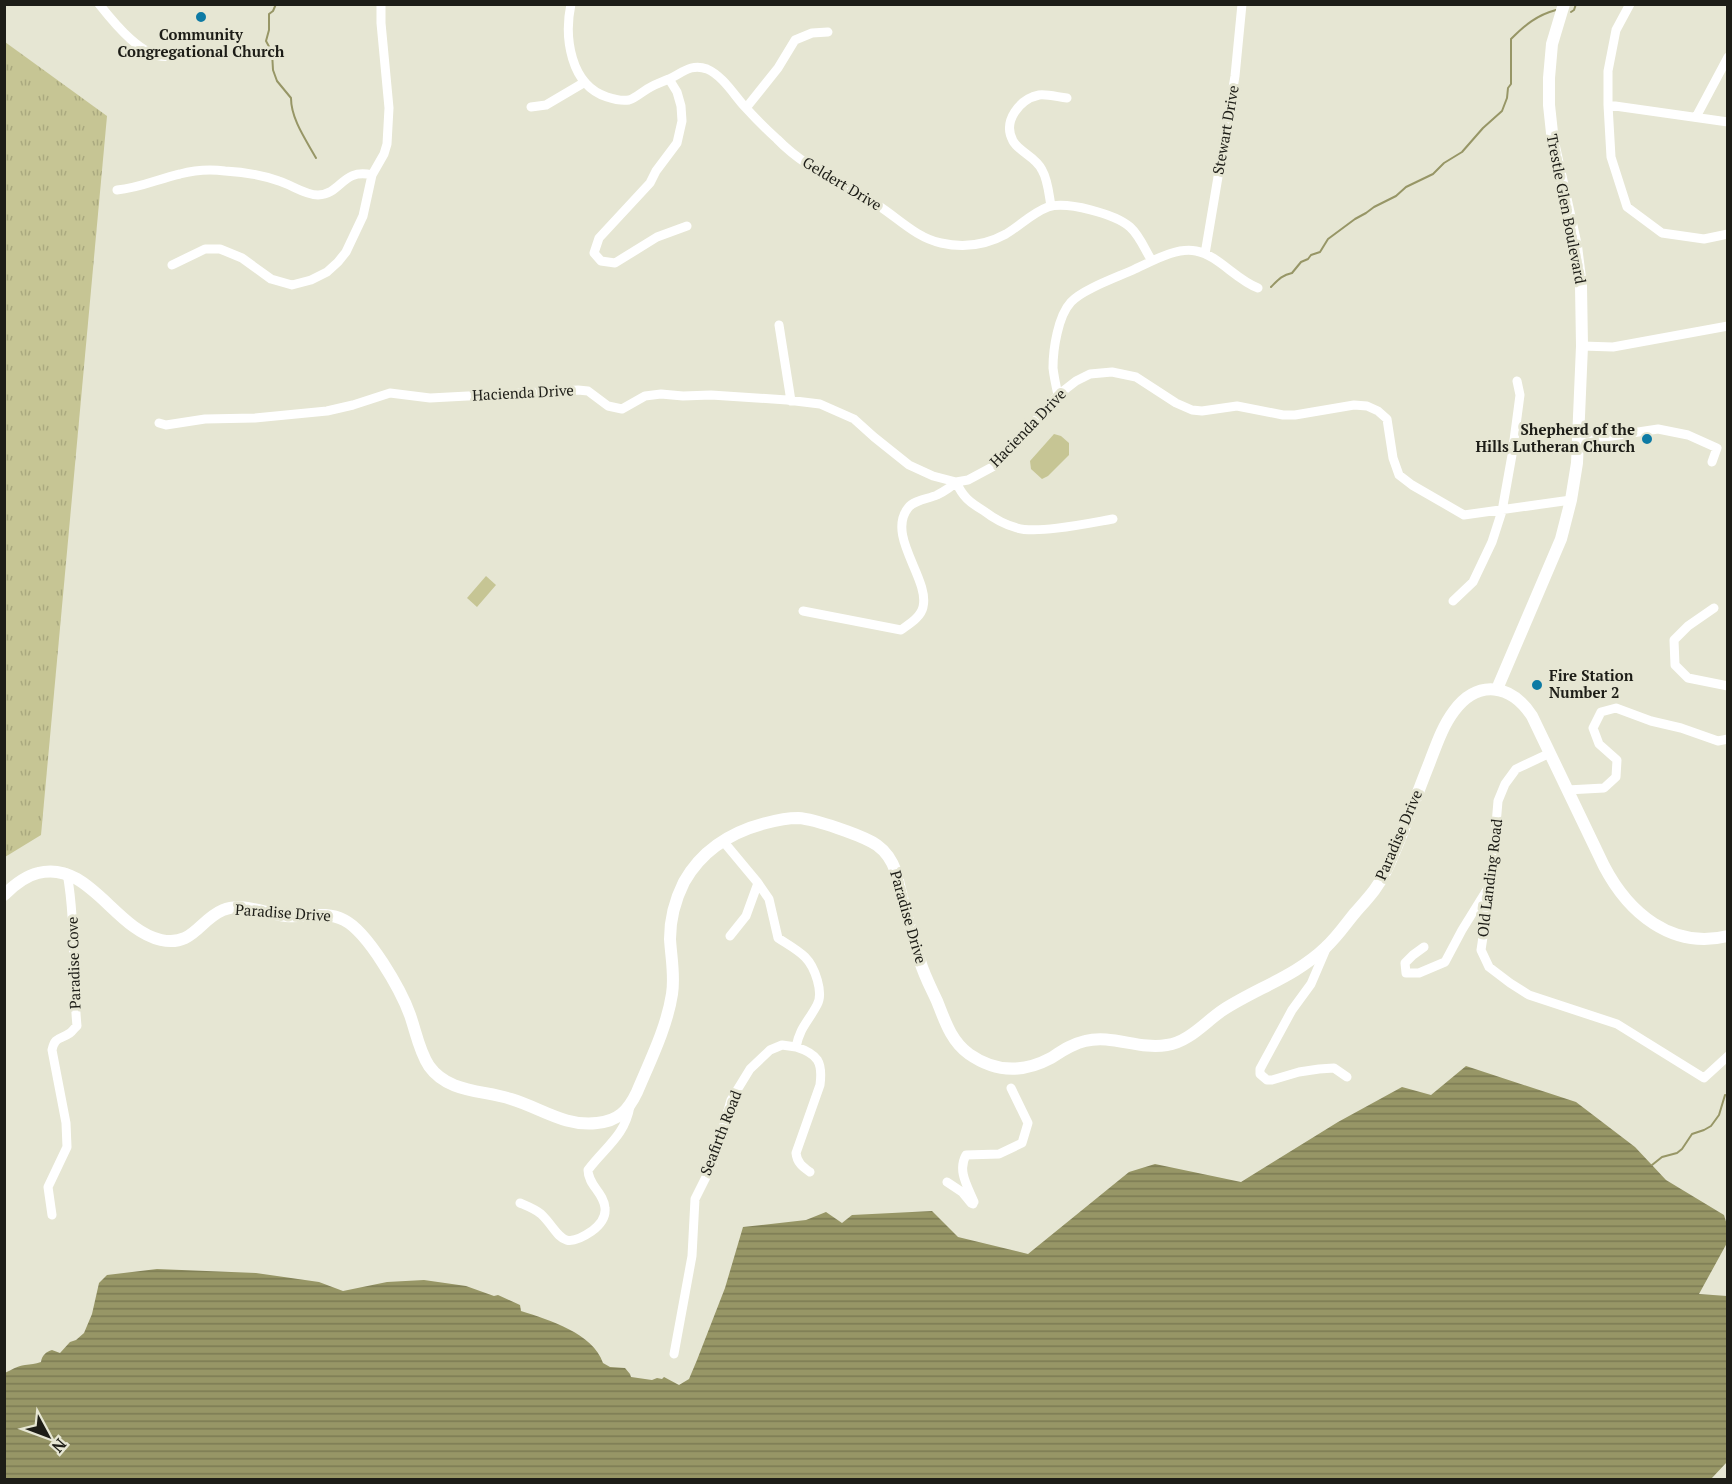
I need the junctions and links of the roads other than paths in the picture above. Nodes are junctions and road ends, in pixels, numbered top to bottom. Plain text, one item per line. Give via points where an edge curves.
1 (99, 4) edge
2 (381, 4) edge
3 (571, 4) edge
4 (1242, 4) edge
5 (1564, 4) edge
6 (1630, 4) edge
7 (828, 32) dead end
8 (171, 56) dead end
9 (1728, 57) edge
10 (669, 79) junction
11 (585, 82) junction
12 (1066, 98) dead end
13 (1608, 105) junction
14 (531, 106) dead end
15 (746, 108) junction
16 (1696, 117) junction
17 (1728, 122) edge
18 (372, 175) junction
19 (117, 190) dead end
20 (1051, 206) junction
21 (687, 226) dead end
22 (1728, 234) edge
23 (1205, 254) junction
24 (1152, 261) junction
25 (172, 265) dead end
26 (1258, 288) dead end
27 (779, 325) dead end
28 (1728, 326) edge
29 (1582, 346) junction
30 (1517, 381) dead end
31 (1058, 395) junction
32 (791, 400) junction
33 (159, 423) dead end
34 (1579, 441) junction
35 (1712, 462) dead end
36 (956, 482) junction
37 (1570, 500) junction
38 (1502, 511) junction
39 (1113, 519) dead end
40 (1453, 601) dead end
41 (1713, 608) dead end
42 (803, 611) dead end
43 (1728, 686) edge
44 (1497, 689) junction
45 (1728, 739) edge
46 (1550, 753) junction
47 (1567, 790) junction
48 (740, 831) junction
49 (723, 841) junction
50 (734, 854) junction
51 (66, 873) junction
52 (758, 883) junction
53 (1491, 884) junction
54 (4, 895) edge
55 (730, 936) dead end
56 (1728, 936) edge
57 (1327, 947) junction
58 (1424, 947) dead end
59 (796, 1047) junction
60 (1728, 1056) edge
61 (1347, 1077) dead end
62 (1011, 1088) dead end
63 (630, 1106) junction
64 (810, 1172) dead end
65 (947, 1182) dead end
66 (520, 1203) dead end
67 (52, 1215) dead end
68 (674, 1354) dead end

1 - 8 street via 146,51 158,57
2 - 18 street via 388,138
3 - 11 street via 570,51
4 - 23 street, Stewart Drive via 1235,76
5 - 29 street, Trestle Glen Boulevard via 1552,44 1549,105 1580,273
6 - 13 street via 1616,30 1608,70
7 - 15 street via 795,40
9 - 16 street
10 - 11 street, Geldert Drive via 630,100 602,95
10 - 15 street, Geldert Drive via 695,66 708,70
10 - 21 street via 681,106 677,143 650,183 599,238 594,253 601,261 615,263 657,237
11 - 14 street via 546,105
12 - 20 street via 1040,95 1028,99 1010,118 1013,141 1042,169
13 - 16 street
13 - 22 street via 1611,157 1627,207 1662,233 1704,239
15 - 20 street, Geldert Drive via 800,160 939,243 962,246 992,240
16 - 17 street
18 - 19 street via 352,175 320,195 260,176 218,170 180,174
18 - 25 street via 365,208 346,252 327,272 292,285 271,279 242,258 220,249 205,249
20 - 24 street via 1080,208 1125,223
23 - 24 street via 1182,251
23 - 26 street
24 - 31 street via 1070,303 1058,328 1053,368
27 - 32 street
28 - 29 street via 1613,347
29 - 34 street, Trestle Glen Boulevard
30 - 38 street via 1519,405
31 - 36 street, Hacienda Drive via 996,465
31 - 38 street, Hacienda Drive via 1090,374 1112,372 1136,377 1192,410 1237,406 1294,415 1367,406 1387,419 1399,475 1464,515
32 - 33 street, Hacienda Drive via 661,394 645,396 622,409 608,406 588,391 578,390 430,398 390,393 327,411
32 - 36 street, Hacienda Drive via 820,404 854,419 909,465
34 - 35 street via 1658,429 1688,435 1717,448
34 - 37 street, Trestle Glen Boulevard
36 - 39 street via 973,505 1017,528
36 - 42 street via 908,507 902,521 903,541 922,592 923,607 915,621 901,630
37 - 38 street, Hacienda Drive
37 - 44 street, Trestle Glen Boulevard via 1554,556
38 - 40 street via 1473,582
41 - 43 street via 1674,640 1675,665 1688,678
44 - 46 street via 1525,705
44 - 57 street, Paradise Drive via 1473,694 1450,717 1385,873
45 - 47 street via 1718,741 1616,708 1601,711 1593,728 1599,744 1617,760 1616,777 1604,788
46 - 47 street
46 - 53 street, Old Landing Road via 1516,769 1505,784 1498,801
47 - 56 street via 1608,873 1637,912 1677,934 1701,938
48 - 49 street, Paradise Drive
48 - 50 street
48 - 57 street, Paradise Drive via 801,818 863,837 886,852 896,872 920,963 951,1034 970,1054 1000,1068 1029,1067 1088,1040 1152,1046 1178,1042 1222,1010 1299,968
49 - 50 street
49 - 63 street, Paradise Drive via 694,866 677,899 670,929 670,1003
50 - 52 street
51 - 54 street via 32,874
51 - 63 street, Paradise Drive via 83,882 138,930 165,941 190,936 216,914 236,908 284,916 337,917 360,933 391,978 406,1005 425,1059 443,1080 513,1099 577,1124 608,1122
51 - 67 street, Paradise Cove via 72,912 77,1026 59,1037 52,1050 67,1147 48,1187
52 - 55 street via 746,916
52 - 59 street via 769,899 778,938 806,958 821,995 802,1026
53 - 58 street via 1445,962 1419,973 1407,973 1405,963
53 - 60 street, Old Landing Road via 1481,950 1489,968 1529,995 1617,1024 1704,1078
57 - 61 street via 1311,984 1292,1010 1260,1074 1272,1080 1334,1068
59 - 64 street via 813,1054 821,1074 796,1153 801,1166
59 - 68 street, Seafirth Road via 782,1045 770,1050 750,1069 731,1100 713,1162 695,1199 692,1256
62 - 65 street via 1028,1123 1022,1143 999,1154 966,1155 962,1166 974,1203
63 - 66 street via 620,1135 588,1170 605,1206 603,1219 594,1229 565,1240 540,1214

